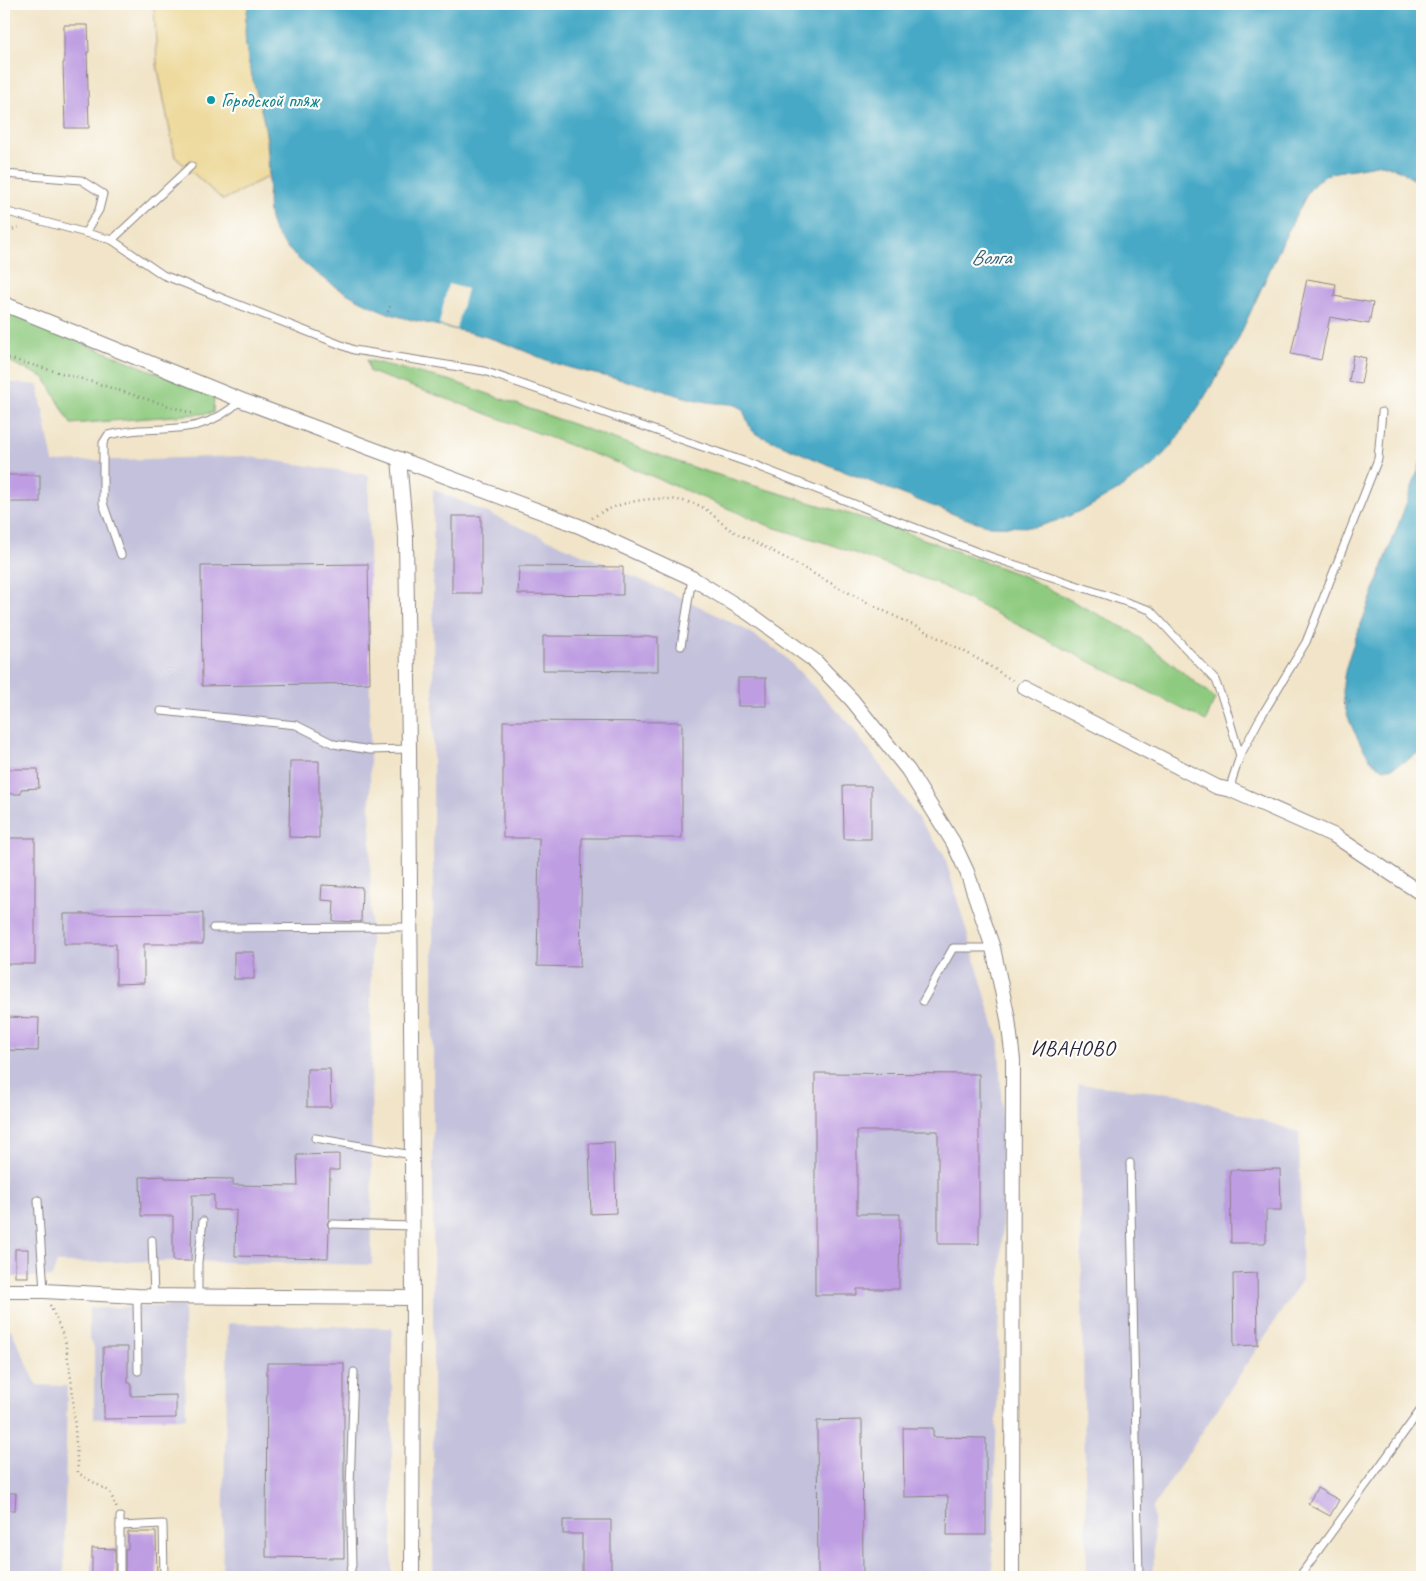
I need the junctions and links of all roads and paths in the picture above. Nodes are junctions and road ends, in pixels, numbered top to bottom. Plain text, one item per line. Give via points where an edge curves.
1 (191, 166) dead end
2 (4, 174) edge
3 (4, 211) edge
4 (85, 233) junction
5 (112, 240) junction
6 (4, 304) edge
7 (391, 304) dead end
8 (388, 312) dead end
9 (4, 357) edge
10 (241, 400) junction
11 (1382, 412) dead end
12 (215, 420) junction
13 (399, 459) junction
14 (579, 526) junction
15 (121, 555) dead end
16 (692, 578) junction
17 (681, 646) dead end
18 (1024, 688) joint
19 (1353, 700) dead end
20 (1344, 702) dead end
21 (162, 711) dead end
22 (409, 749) junction
23 (1240, 756) junction
24 (1231, 790) junction
25 (1422, 894) edge
26 (411, 927) junction
27 (213, 928) dead end
28 (993, 948) junction
29 (923, 1001) dead end
30 (315, 1138) dead end
31 (412, 1155) junction
32 (1130, 1164) dead end
33 (38, 1200) dead end
34 (203, 1221) dead end
35 (332, 1224) dead end
36 (413, 1226) junction
37 (152, 1240) dead end
38 (4, 1291) edge
39 (44, 1291) junction
40 (137, 1296) junction
41 (154, 1296) junction
42 (198, 1296) junction
43 (414, 1298) junction
44 (138, 1371) dead end
45 (354, 1372) dead end
46 (1422, 1408) edge
47 (120, 1517) joint
48 (120, 1526) junction
49 (120, 1577) edge
50 (164, 1577) edge
51 (349, 1577) edge
52 (412, 1577) edge
53 (1012, 1577) edge
54 (1139, 1577) edge
55 (1299, 1577) edge

1 - 5 lane
2 - 4 lane via 81,180 103,194 99,210
3 - 4 lane
4 - 5 lane
5 - 23 lane via 163,275 354,350 484,371 749,463 980,553 1150,610 1215,680
6 - 10 street
7 - 8 path
9 - 12 path
10 - 12 lane
10 - 13 street
11 - 23 lane via 1378,459 1306,642
12 - 15 lane via 195,426 108,435 103,443 103,503
13 - 14 street
13 - 22 street via 406,538
14 - 16 street
14 - 18 path via 603,511 637,501 666,498 699,505 732,531 928,631
16 - 17 lane
16 - 28 street via 750,614 815,661 852,700 908,770 953,842 967,872
18 - 24 street via 1217,787
19 - 20 path
21 - 22 lane via 296,725 334,744 370,750
22 - 26 street
23 - 24 lane
24 - 25 street via 1336,836
26 - 27 lane
26 - 31 street
28 - 29 lane via 953,948
28 - 53 street via 1013,1060
30 - 31 lane
31 - 36 street
32 - 54 lane
33 - 39 lane
34 - 42 lane
35 - 36 lane
36 - 43 street
37 - 41 lane
38 - 39 street
39 - 40 street
39 - 47 path via 65,1340 72,1385 78,1473 110,1492
40 - 41 street
40 - 44 lane
41 - 42 street
42 - 43 street
43 - 52 street
45 - 51 lane via 350,1487 352,1565
46 - 55 lane
47 - 48 lane
48 - 49 lane
48 - 50 lane via 162,1524

